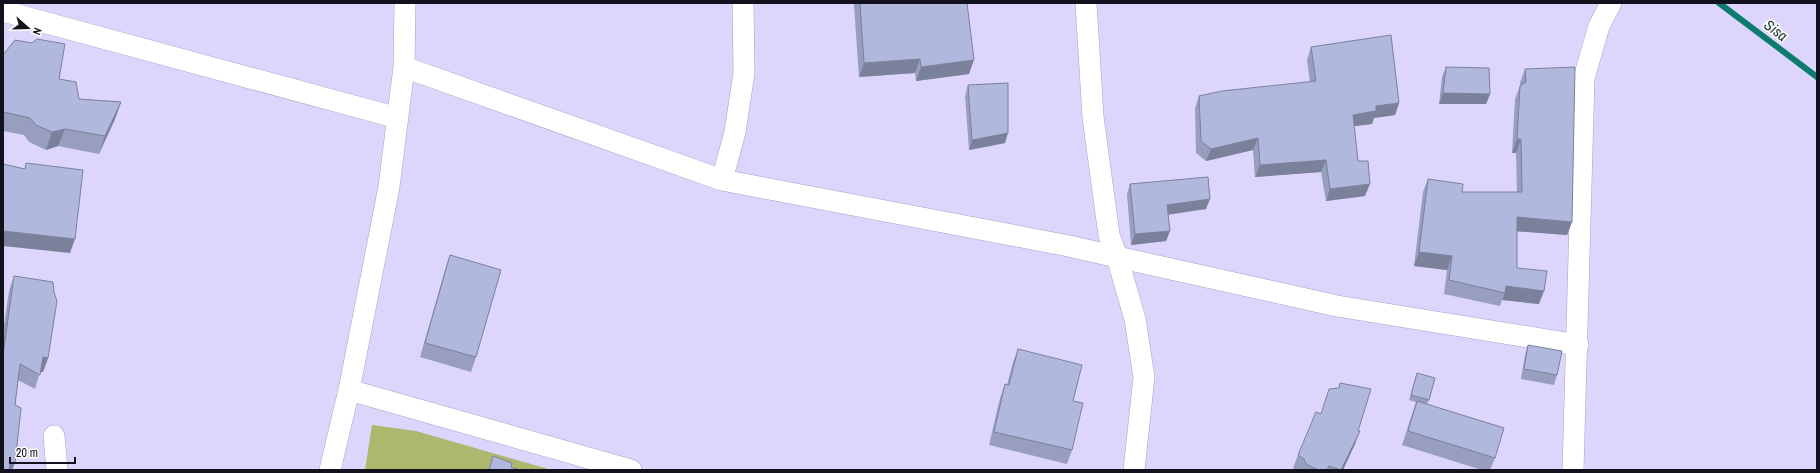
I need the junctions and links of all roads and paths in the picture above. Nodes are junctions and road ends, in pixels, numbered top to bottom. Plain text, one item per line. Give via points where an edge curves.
1 (405, 3) edge
2 (744, 3) edge
3 (1086, 3) edge
4 (1610, 3) edge
5 (3, 11) edge
6 (404, 67) junction
7 (398, 118) junction
8 (722, 180) junction
9 (1117, 257) junction
10 (1578, 345) junction
11 (349, 390) junction
12 (54, 436) dead end
13 (57, 470) edge
14 (330, 470) edge
15 (631, 470) edge
16 (1134, 470) edge
17 (1573, 470) edge

1 - 6 street
2 - 8 street via 744,73 735,132
3 - 9 street via 1093,117 1110,235
4 - 10 street via 1599,26 1584,78
5 - 7 street
6 - 7 street
6 - 8 street
7 - 11 street via 389,187
8 - 9 street
9 - 10 street via 1337,306
9 - 16 street via 1135,319 1144,377
10 - 17 street
11 - 14 street
11 - 15 street
12 - 13 street

